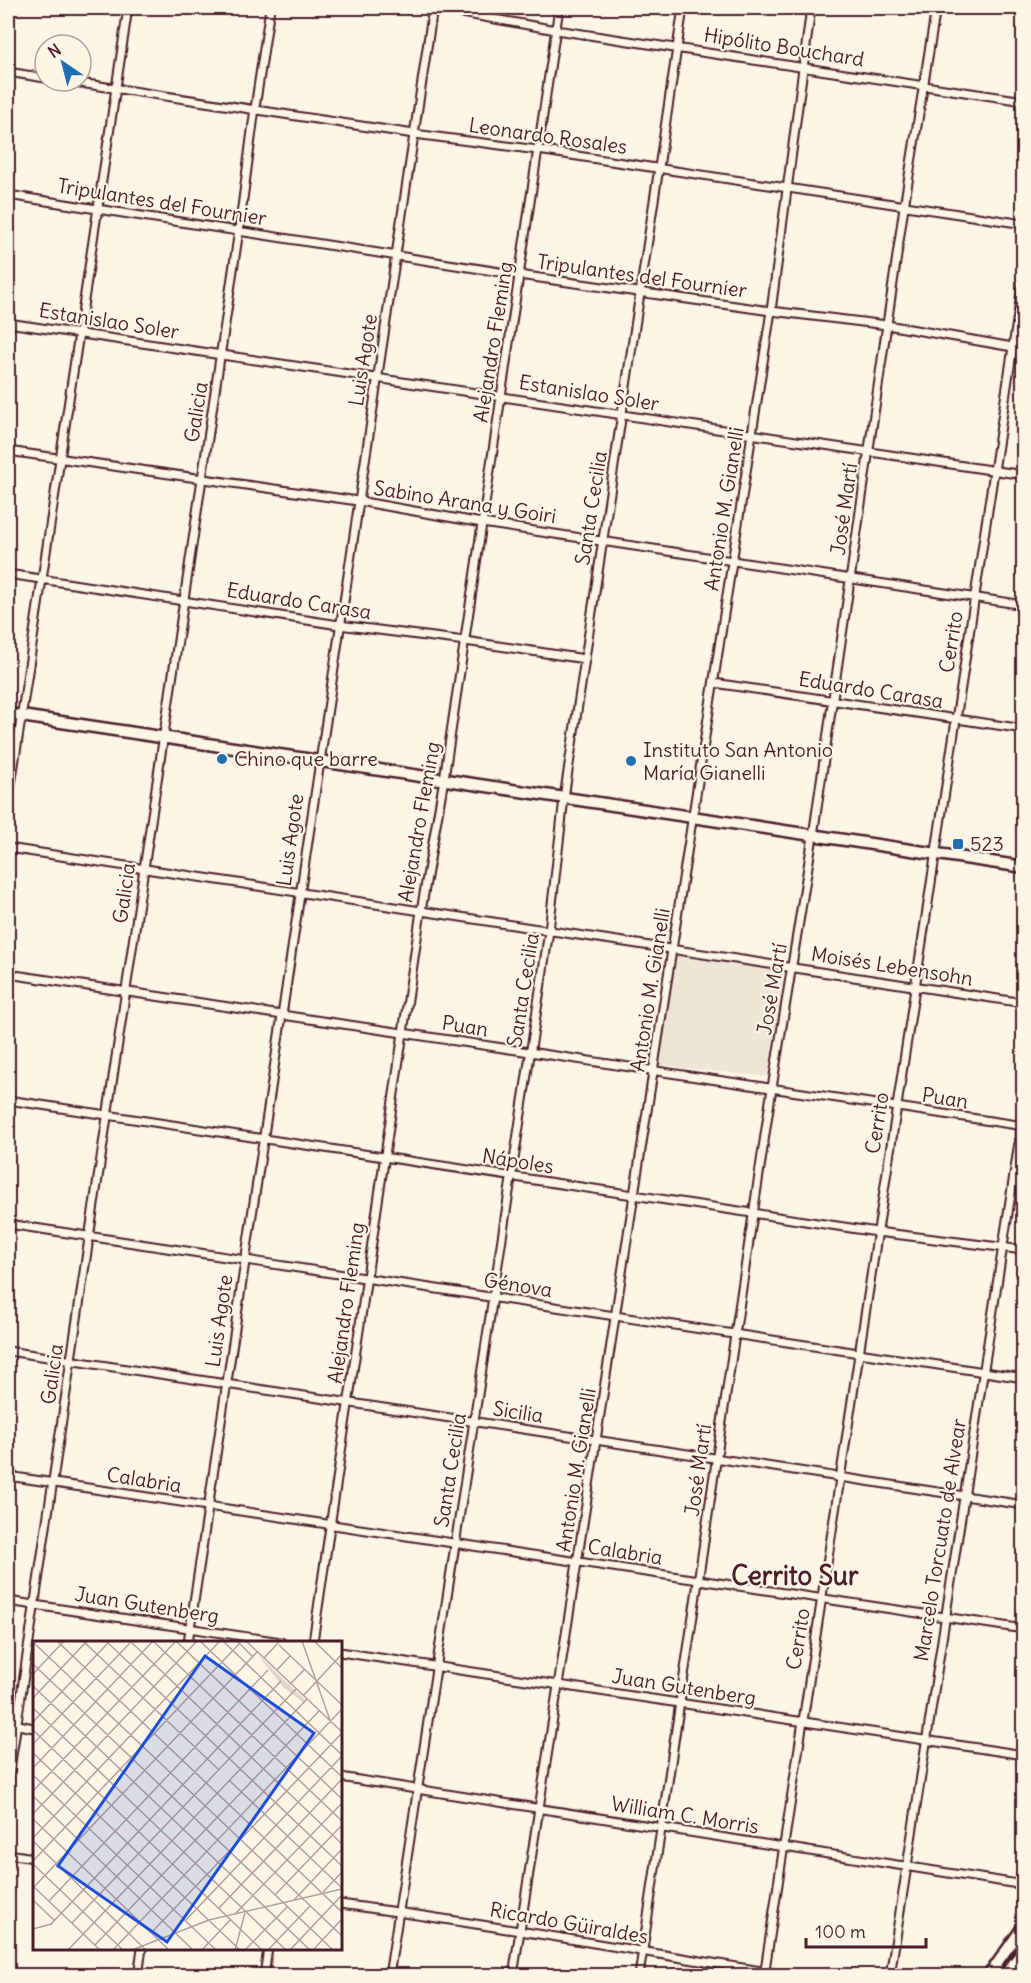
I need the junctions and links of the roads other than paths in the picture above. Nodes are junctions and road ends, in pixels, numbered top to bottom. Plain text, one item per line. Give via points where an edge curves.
1 (128, 8) edge
2 (270, 8) edge
3 (433, 8) edge
4 (560, 8) edge
5 (683, 8) edge
6 (811, 8) edge
7 (936, 8) edge
8 (556, 30) junction
9 (677, 48) junction
10 (801, 67) junction
11 (8, 72) edge
12 (33, 76) edge
13 (93, 85) edge
14 (922, 85) junction
15 (116, 88) junction
16 (1023, 100) edge
17 (255, 108) junction
18 (414, 134) junction
19 (538, 150) junction
20 (658, 169) junction
21 (787, 189) junction
22 (8, 195) edge
23 (904, 207) junction
24 (98, 209) junction
25 (1023, 224) edge
26 (239, 230) junction
27 (396, 256) junction
28 (519, 275) junction
29 (1023, 275) edge
30 (640, 292) junction
31 (771, 311) junction
32 (8, 323) edge
33 (887, 325) junction
34 (79, 333) junction
35 (1012, 347) junction
36 (1023, 349) edge
37 (221, 355) junction
38 (377, 378) junction
39 (501, 396) junction
40 (622, 415) junction
41 (752, 434) junction
42 (8, 451) edge
43 (869, 452) junction
44 (60, 459) junction
45 (994, 470) junction
46 (1023, 475) edge
47 (202, 480) junction
48 (358, 501) junction
49 (482, 523) junction
50 (603, 541) junction
51 (733, 561) junction
52 (8, 574) edge
53 (851, 578) junction
54 (42, 579) junction
55 (974, 597) junction
56 (184, 600) junction
57 (1023, 604) edge
58 (339, 625) junction
59 (465, 641) junction
60 (585, 659) junction
61 (714, 683) junction
62 (833, 701) junction
63 (8, 714) edge
64 (21, 716) junction
65 (956, 719) junction
66 (1023, 729) edge
67 (164, 738) junction
68 (319, 762) junction
69 (444, 779) junction
70 (564, 798) junction
71 (8, 805) edge
72 (693, 818) junction
73 (813, 836) junction
74 (8, 848) edge
75 (935, 854) junction
76 (1023, 867) edge
77 (144, 869) junction
78 (299, 892) junction
79 (421, 911) junction
80 (549, 931) junction
81 (673, 949) junction
82 (793, 967) junction
83 (8, 974) edge
84 (915, 986) junction
85 (126, 991) junction
86 (1023, 1003) edge
87 (281, 1015) junction
88 (403, 1033) junction
89 (531, 1052) junction
90 (654, 1071) junction
91 (772, 1088) junction
92 (8, 1100) edge
93 (896, 1107) junction
94 (1023, 1110) edge
95 (107, 1115) junction
96 (1022, 1126) edge
97 (262, 1139) junction
98 (384, 1158) junction
99 (512, 1177) junction
100 (635, 1196) junction
101 (753, 1214) junction
102 (8, 1224) edge
103 (877, 1232) junction
104 (89, 1236) junction
105 (1002, 1247) junction
106 (1023, 1250) edge
107 (244, 1260) junction
108 (367, 1278) junction
109 (493, 1298) junction
110 (617, 1316) junction
111 (735, 1334) junction
112 (8, 1351) edge
113 (859, 1353) junction
114 (71, 1360) junction
115 (983, 1372) junction
116 (1023, 1378) edge
117 (226, 1384) junction
118 (348, 1402) junction
119 (474, 1422) junction
120 (598, 1440) junction
121 (717, 1459) junction
122 (8, 1476) edge
123 (840, 1477) junction
124 (52, 1483) junction
125 (964, 1496) junction
126 (1023, 1505) edge
127 (208, 1506) junction
128 (330, 1524) junction
129 (456, 1543) junction
130 (579, 1562) junction
131 (699, 1580) junction
132 (821, 1598) junction
133 (8, 1601) edge
134 (34, 1605) junction
135 (945, 1617) junction
136 (190, 1629) junction
137 (1023, 1629) edge
138 (188, 1641) edge
139 (274, 1641) edge
140 (313, 1641) edge
141 (342, 1652) edge
142 (437, 1666) junction
143 (559, 1684) junction
144 (680, 1703) junction
145 (802, 1721) junction
146 (8, 1723) edge
147 (16, 1725) junction
148 (33, 1728) edge
149 (926, 1740) junction
150 (1023, 1755) edge
151 (342, 1777) edge
152 (8, 1783) edge
153 (417, 1789) junction
154 (540, 1808) junction
155 (661, 1828) junction
156 (783, 1847) junction
157 (8, 1854) edge
158 (33, 1858) edge
159 (906, 1866) junction
160 (1023, 1885) edge
161 (342, 1904) edge
162 (399, 1912) junction
163 (1023, 1925) edge
164 (520, 1931) junction
165 (1023, 1949) edge
166 (142, 1950) edge
167 (268, 1950) edge
168 (643, 1953) junction
169 (764, 1973) edge
170 (138, 1976) edge
171 (264, 1976) edge
172 (389, 1976) edge
173 (513, 1976) edge
174 (639, 1976) edge
175 (792, 1976) edge
176 (890, 1976) edge
177 (988, 1976) edge
178 (1004, 1976) edge

1 - 15 street
2 - 17 street, Galicia
3 - 8 street, Hipólito Bouchard
3 - 18 street, Luis Agote
4 - 8 street, Alejandro Fleming
5 - 9 street, Santa Cecilia
6 - 10 street, Antonio M. Gianelli
7 - 14 street, José Martí
8 - 9 street, Hipólito Bouchard
8 - 19 street, Alejandro Fleming
9 - 10 street, Hipólito Bouchard
9 - 20 street, Santa Cecilia
10 - 14 street, Hipólito Bouchard
10 - 21 street, Antonio M. Gianelli
11 - 12 street
13 - 15 street, Leonardo Rosales
14 - 16 street, Hipólito Bouchard
14 - 23 street, José Martí
15 - 17 street, Leonardo Rosales
15 - 24 street
17 - 18 street, Leonardo Rosales
17 - 26 street, Galicia
18 - 19 street, Leonardo Rosales
18 - 27 street, Luis Agote
19 - 20 street, Leonardo Rosales
19 - 28 street, Alejandro Fleming
20 - 21 street, Leonardo Rosales
20 - 30 street, Santa Cecilia
21 - 23 street, Leonardo Rosales
21 - 31 street, Antonio M. Gianelli
22 - 24 street, Tripulantes del Fournier
23 - 25 street, Leonardo Rosales
23 - 33 street, José Martí
24 - 26 street, Tripulantes del Fournier
24 - 34 street
26 - 27 street, Tripulantes del Fournier
26 - 37 street, Galicia
27 - 28 street, Tripulantes del Fournier
27 - 38 street, Luis Agote
28 - 30 street, Tripulantes del Fournier
28 - 39 street, Alejandro Fleming
29 - 35 street, Cerrito
30 - 31 street, Tripulantes del Fournier
30 - 40 street, Santa Cecilia
31 - 33 street, Tripulantes del Fournier
31 - 41 street, Antonio M. Gianelli
32 - 34 street, Estanislao Soler
33 - 35 street, Tripulantes del Fournier
33 - 43 street, José Martí
34 - 37 street, Estanislao Soler
34 - 44 street
35 - 36 street, Tripulantes del Fournier
35 - 45 street, Cerrito
37 - 38 street, Estanislao Soler
37 - 47 street, Galicia
38 - 39 street, Estanislao Soler
38 - 48 street, Luis Agote
39 - 40 street, Estanislao Soler
39 - 49 street, Alejandro Fleming
40 - 41 street, Estanislao Soler
40 - 50 street, Santa Cecilia
41 - 43 street, Estanislao Soler
41 - 51 street, Antonio M. Gianelli
42 - 44 street, Sabino Arana y Goiri
43 - 45 street, Estanislao Soler
43 - 53 street, José Martí
44 - 47 street, Sabino Arana y Goiri
44 - 54 street
45 - 46 street, Estanislao Soler
45 - 55 street, Cerrito
47 - 48 street, Sabino Arana y Goiri
47 - 56 street, Galicia
48 - 49 street, Sabino Arana y Goiri
48 - 58 street, Luis Agote
49 - 50 street, Sabino Arana y Goiri
49 - 59 street, Alejandro Fleming
50 - 51 street, Sabino Arana y Goiri
50 - 60 street, Santa Cecilia
51 - 53 street, Sabino Arana y Goiri
51 - 61 street, Antonio M. Gianelli
52 - 54 street, Eduardo Carasa
53 - 55 street, Sabino Arana y Goiri
53 - 62 street, José Martí
54 - 56 street, Eduardo Carasa
54 - 64 street
55 - 57 street, Sabino Arana y Goiri
55 - 65 street, Cerrito
56 - 58 street, Eduardo Carasa
56 - 67 street, Galicia
58 - 59 street, Eduardo Carasa
58 - 68 street, Luis Agote
59 - 60 street, Eduardo Carasa
59 - 69 street, Alejandro Fleming
60 - 70 street, Santa Cecilia
61 - 62 street, Eduardo Carasa
61 - 72 street, Antonio M. Gianelli
62 - 65 street, Eduardo Carasa
62 - 73 street, José Martí
63 - 64 main road
64 - 67 main road
64 - 71 street
65 - 66 street, Eduardo Carasa
65 - 75 street, Cerrito
67 - 68 main road
67 - 77 street, Galicia
68 - 69 main road
68 - 78 street, Luis Agote
69 - 70 main road
69 - 79 street, Alejandro Fleming
70 - 72 main road
70 - 80 street, Santa Cecilia
72 - 73 main road
72 - 81 street, Antonio M. Gianelli
73 - 75 main road
73 - 82 street, José Martí
74 - 77 street, Moisés Lebensohn
75 - 76 main road
75 - 84 street, Cerrito
77 - 78 street, Moisés Lebensohn
77 - 85 street, Galicia
78 - 79 street, Moisés Lebensohn
78 - 87 street, Luis Agote
79 - 80 street, Moisés Lebensohn
79 - 88 street, Alejandro Fleming
80 - 81 street, Moisés Lebensohn
80 - 89 street, Santa Cecilia
81 - 82 street, Moisés Lebensohn
81 - 90 street, Antonio M. Gianelli
82 - 84 street, Moisés Lebensohn
82 - 91 street, José Martí
83 - 85 street, Puan
84 - 86 street, Moisés Lebensohn
84 - 93 street, Cerrito
85 - 87 street, Puan
85 - 95 street, Galicia
87 - 88 street, Puan
87 - 97 street, Luis Agote
88 - 89 street, Puan
88 - 98 street, Alejandro Fleming
89 - 90 street, Puan
89 - 99 street, Santa Cecilia
90 - 91 street, Puan
90 - 100 street, Antonio M. Gianelli
91 - 93 street, Puan
91 - 101 street, José Martí
92 - 95 street, Nápoles
93 - 96 street, Puan
93 - 103 street, Cerrito
94 - 96 street, Marcelo Torcuato de Alvear
95 - 97 street, Nápoles
95 - 104 street, Galicia
96 - 105 street, Marcelo Torcuato de Alvear
97 - 98 street, Nápoles
97 - 107 street, Luis Agote
98 - 99 street, Nápoles
98 - 108 street, Alejandro Fleming
99 - 100 street, Nápoles
99 - 109 street, Santa Cecilia
100 - 101 street, Nápoles
100 - 110 street, Antonio M. Gianelli
101 - 103 street, Nápoles
101 - 111 street, José Martí
102 - 104 street, Génova
103 - 105 street, Nápoles
103 - 113 street, Cerrito
104 - 107 street, Génova
104 - 114 street, Galicia
105 - 106 street, Nápoles
105 - 115 street, Marcelo Torcuato de Alvear
107 - 108 street, Génova
107 - 117 street, Luis Agote
108 - 109 street, Génova
108 - 118 street, Alejandro Fleming
109 - 110 street, Génova
109 - 119 street, Santa Cecilia
110 - 111 street, Génova
110 - 120 street, Antonio M. Gianelli
111 - 113 street, Génova
111 - 121 street, José Martí
112 - 114 street, Sicilia
113 - 115 street, Génova
113 - 123 street, Cerrito
114 - 117 street, Sicilia
114 - 124 street, Galicia
115 - 116 street, Génova
115 - 125 street, Marcelo Torcuato de Alvear
117 - 118 street, Sicilia
117 - 127 street, Luis Agote
118 - 119 street, Sicilia
118 - 128 street, Alejandro Fleming
119 - 120 street, Sicilia
119 - 129 street, Santa Cecilia
120 - 121 street, Sicilia
120 - 130 street, Antonio M. Gianelli
121 - 123 street, Sicilia
121 - 131 street, José Martí
122 - 124 street, Calabria
123 - 125 street, Sicilia
123 - 132 street, Cerrito
124 - 127 street, Calabria
124 - 134 street, Galicia
125 - 126 street, Sicilia
125 - 135 street, Marcelo Torcuato de Alvear
127 - 128 street, Calabria
127 - 136 street, Luis Agote
128 - 129 street, Calabria
128 - 140 street, Alejandro Fleming
129 - 130 street, Calabria
129 - 142 street, Santa Cecilia
130 - 131 street, Calabria
130 - 143 street, Antonio M. Gianelli
131 - 132 street, Calabria
131 - 144 street, José Martí
132 - 135 street, Calabria
132 - 145 street, Cerrito
133 - 134 street, Juan Gutenberg
134 - 136 street, Juan Gutenberg
134 - 147 street, Galicia
135 - 137 street, Calabria
135 - 149 street, Marcelo Torcuato de Alvear
136 - 138 street, Luis Agote
136 - 139 street, Juan Gutenberg
141 - 142 street, Juan Gutenberg
142 - 143 street, Juan Gutenberg
142 - 153 street, Santa Cecilia
143 - 144 street, Juan Gutenberg
143 - 154 street, Antonio M. Gianelli
144 - 145 street, Juan Gutenberg
144 - 155 street, José Martí
145 - 149 street, Juan Gutenberg
145 - 156 street, Cerrito
146 - 147 street
147 - 148 street
147 - 152 street, Galicia
149 - 150 street, Juan Gutenberg
149 - 159 street, Marcelo Torcuato de Alvear
151 - 153 street, William C. Morris
153 - 154 street, William C. Morris
153 - 162 street, Santa Cecilia
154 - 155 street, William C. Morris
154 - 164 street, Antonio M. Gianelli
155 - 156 street, William C. Morris
155 - 168 street, José Martí
156 - 159 street, William C. Morris
156 - 169 street, Cerrito
157 - 158 street
159 - 160 street, William C. Morris
159 - 176 street, Marcelo Torcuato de Alvear
161 - 162 street, Ricardo Güiraldes
162 - 164 street, Ricardo Güiraldes
162 - 172 street, Santa Cecilia
163 - 177 street
164 - 168 street, Ricardo Güiraldes
164 - 173 street, Antonio M. Gianelli
165 - 178 street
166 - 170 street
167 - 171 street
168 - 169 street, Ricardo Güiraldes
168 - 174 street, José Martí
169 - 175 street, Ricardo Güiraldes

